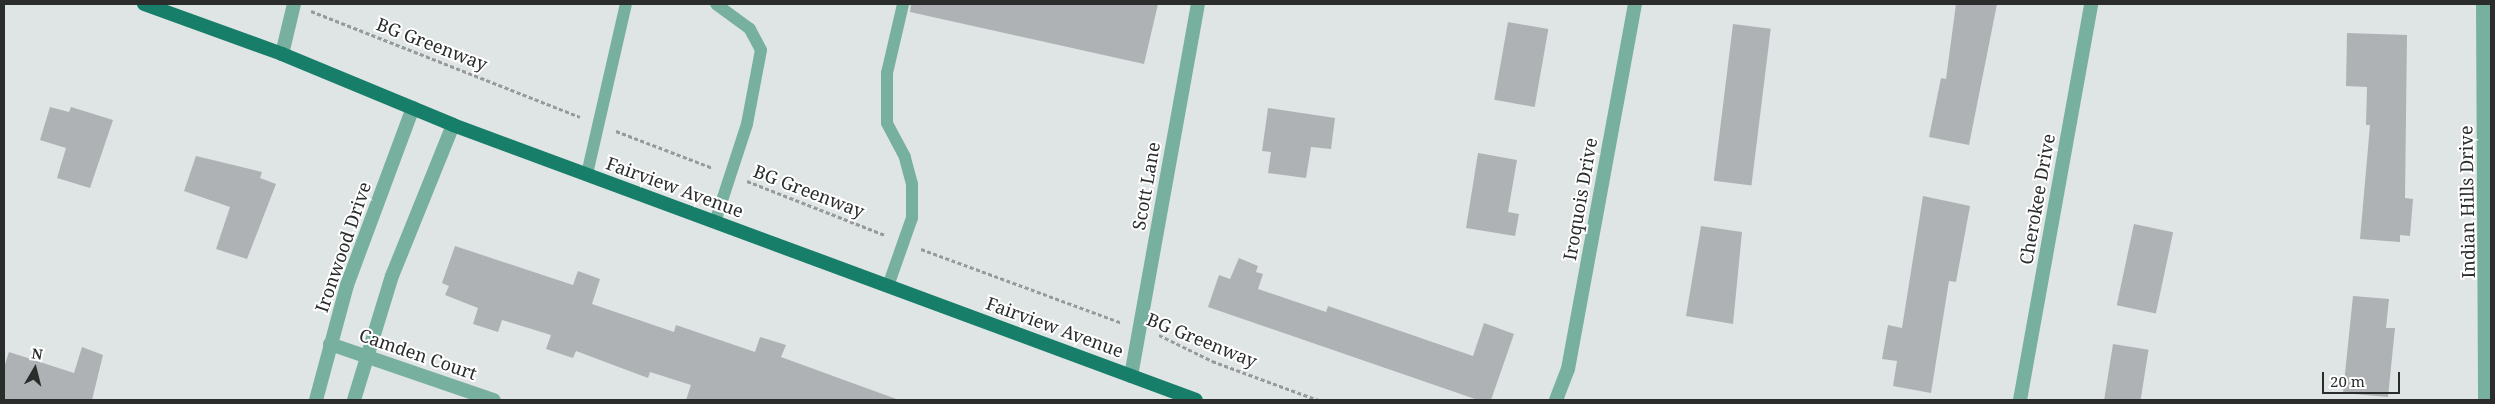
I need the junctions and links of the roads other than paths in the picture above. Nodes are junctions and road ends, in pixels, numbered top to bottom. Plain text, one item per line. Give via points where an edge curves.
1 (144, 4) edge
2 (294, 4) edge
3 (626, 4) edge
4 (716, 4) edge
5 (903, 4) edge
6 (1198, 4) edge
7 (1635, 4) edge
8 (2091, 4) edge
9 (2483, 4) edge
10 (282, 54) junction
11 (413, 108) junction
12 (453, 125) junction
13 (587, 174) junction
14 (716, 222) junction
15 (888, 286) junction
16 (330, 344) junction
17 (365, 355) junction
18 (1131, 376) junction
19 (316, 400) edge
20 (354, 400) edge
21 (494, 400) edge
22 (1196, 400) edge
23 (1556, 400) edge
24 (2020, 400) edge
25 (2485, 400) edge

1 - 10 main road, Fairview Avenue
2 - 10 street
3 - 13 lane via 601,125
4 - 14 lane via 750,28 761,50 761,70
5 - 15 lane via 887,73 887,115 912,184 912,218
6 - 18 street, Scott Lane
7 - 23 street, Iroquois Drive via 1568,369
8 - 24 street, Cherokee Drive
9 - 25 street, Indian Hills Drive
10 - 11 main road, Fairview Avenue
11 - 12 main road, Fairview Avenue
11 - 16 street, Ironwood Drive via 346,285
12 - 13 main road, Fairview Avenue
12 - 17 street
13 - 14 main road, Fairview Avenue
14 - 15 main road, Fairview Avenue
15 - 18 main road, Fairview Avenue
16 - 17 street, Camden Court
16 - 19 street, Ironwood Drive
17 - 20 street
17 - 21 street, Camden Court
18 - 22 main road, Fairview Avenue

